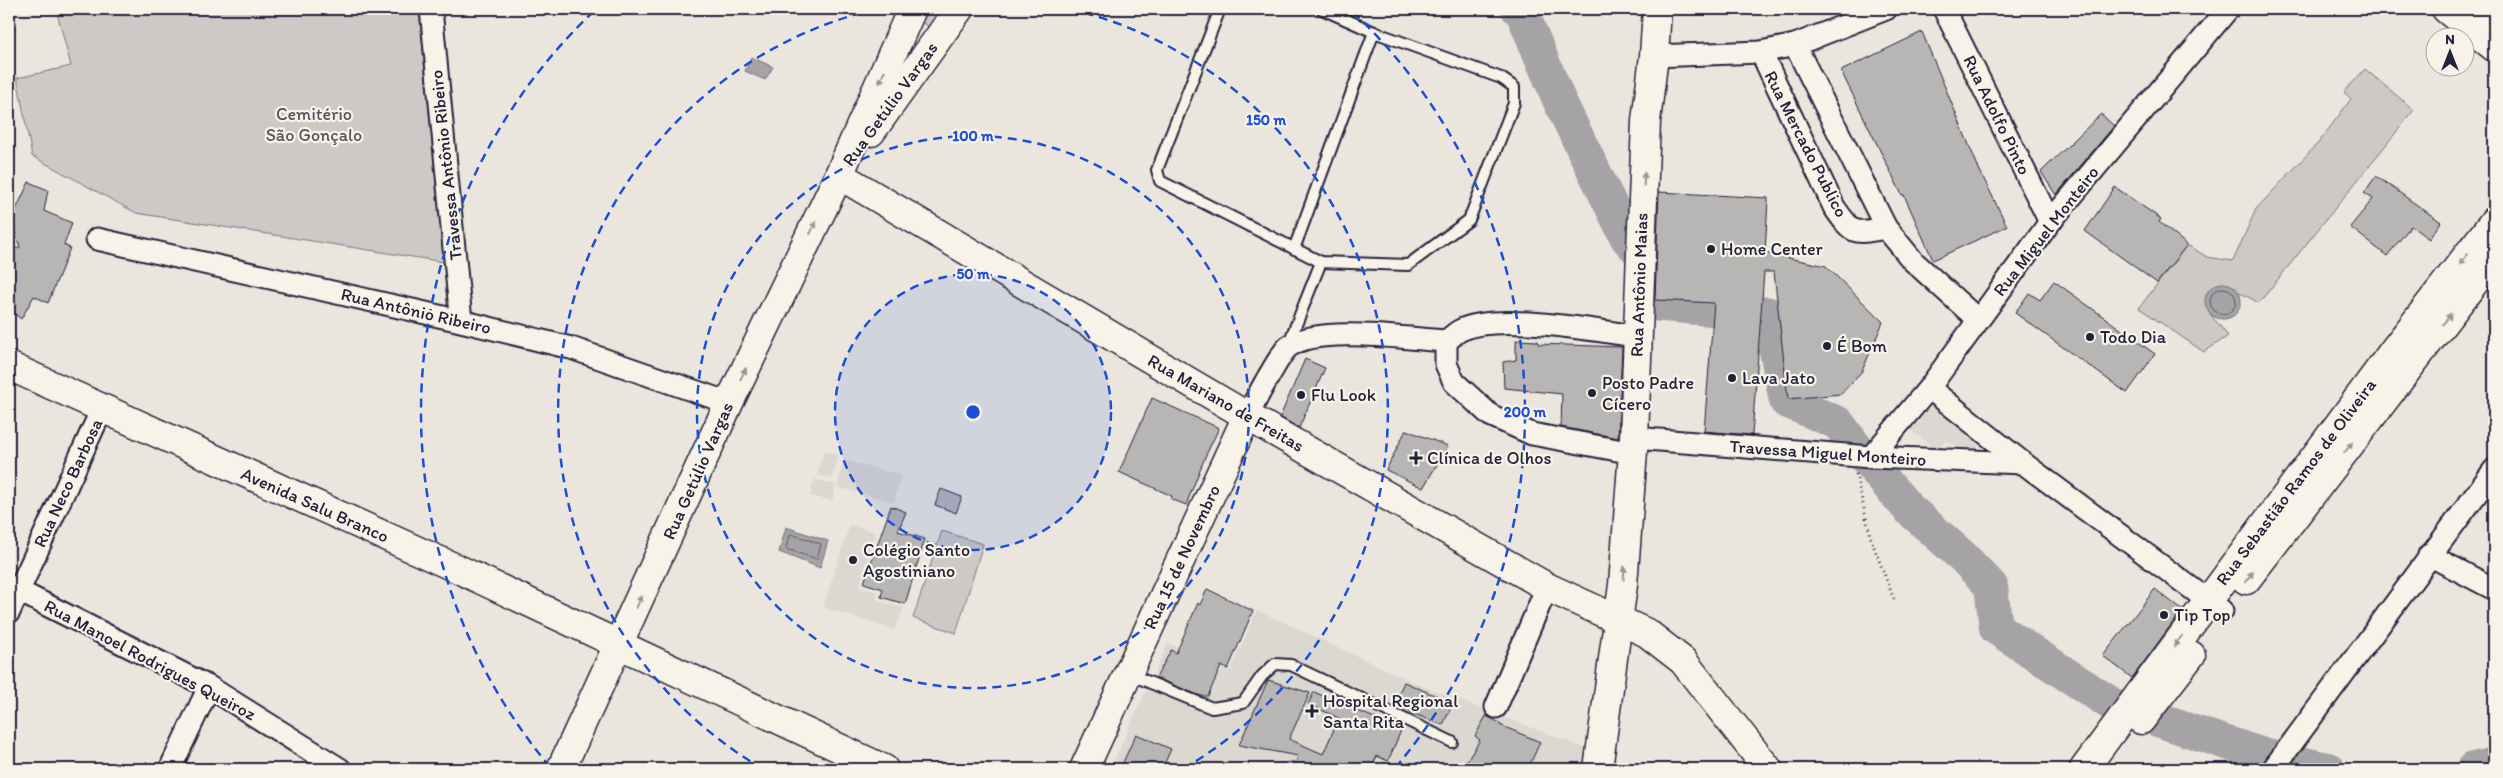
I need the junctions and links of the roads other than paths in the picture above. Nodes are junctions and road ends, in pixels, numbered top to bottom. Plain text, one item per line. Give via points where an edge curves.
1 (430, 9) edge
2 (960, 9) edge
3 (1220, 9) edge
4 (1322, 9) edge
5 (1657, 9) edge
6 (1886, 9) edge
7 (1944, 9) edge
8 (2228, 9) edge
9 (2446, 9) edge
10 (2478, 9) edge
11 (907, 21) edge
12 (2494, 22) edge
13 (1374, 32) junction
14 (1795, 45) junction
15 (2494, 47) edge
16 (931, 49) junction
17 (1761, 52) junction
18 (1654, 56) junction
19 (839, 175) junction
20 (2494, 221) edge
21 (2050, 222) junction
22 (1886, 228) junction
23 (97, 239) dead end
24 (1294, 249) junction
25 (2494, 257) edge
26 (1321, 262) junction
27 (1977, 319) junction
28 (461, 321) junction
29 (1637, 336) junction
30 (1446, 341) junction
31 (1286, 348) junction
32 (9, 366) edge
33 (1929, 388) junction
34 (729, 403) junction
35 (102, 409) junction
36 (1247, 416) junction
37 (1633, 446) junction
38 (1862, 457) junction
39 (2023, 463) junction
40 (2494, 470) edge
41 (2429, 555) junction
42 (1547, 587) junction
43 (14, 588) edge
44 (2494, 589) edge
45 (2216, 605) junction
46 (9, 612) edge
47 (1619, 622) junction
48 (619, 646) junction
49 (1128, 674) junction
50 (209, 686) junction
51 (1496, 707) dead end
52 (2132, 717) junction
53 (1452, 742) dead end
54 (2278, 764) edge
55 (170, 769) edge
56 (340, 769) edge
57 (561, 769) edge
58 (884, 769) edge
59 (1084, 769) edge
60 (1598, 769) edge
61 (1768, 769) edge
62 (2084, 769) edge
63 (2105, 769) edge

1 - 28 street, Travessa Antônio Ribeiro
2 - 16 street, Rua Getúlio Vargas
3 - 24 lane via 1157,170 1160,181
4 - 13 lane
5 - 18 street, Rua Antônio Maias
6 - 14 street
7 - 21 street, Rua Adolfo Pinto
8 - 21 street, Rua Miguel Monteiro
9 - 15 street
10 - 12 street
11 - 16 street
11 -> 19 street, Rua Getúlio Vargas
13 - 24 lane
13 - 26 lane via 1501,78 1514,87 1514,103 1469,220 1408,265
14 - 17 street
14 - 22 street, Rua Mercado Publico
16 - 19 street, Rua Getúlio Vargas
17 - 18 street
17 - 22 street, Rua Mercado Publico via 1834,207 1850,230 1859,233
29 -> 18 street, Rua Antônio Maias via 1646,121
34 -> 19 street, Rua Getúlio Vargas
19 - 36 street, Rua Mariano de Freitas
20 -> 45 street, Rua Sebastião Ramos de Oliveira via 2393,351
21 - 27 street, Rua Miguel Monteiro
22 - 27 street, Rua Mercado Publico via 1912,261
23 - 28 street, Rua Antônio Ribeiro
24 - 26 lane
45 -> 25 street, Rua Sebastião Ramos de Oliveira
26 - 31 lane
27 - 33 street, Rua Miguel Monteiro
28 - 34 street, Rua Antônio Ribeiro via 571,348
29 - 30 street via 1493,322 1461,330
29 - 37 street, Rua Antônio Maias
30 - 31 street via 1336,334 1298,341
30 - 37 street, Travessa Miguel Monteiro via 1446,364 1454,382 1490,415 1532,434
31 - 36 street, Rua 15 de Novembro
32 - 35 street, Avenida Salu Branco
33 - 38 street, Rua Miguel Monteiro
33 - 39 street
48 -> 34 street, Rua Getúlio Vargas
35 - 43 street, Rua Neco Barbosa
35 - 48 street, Avenida Salu Branco via 458,569
36 - 42 street, Rua Mariano de Freitas
36 - 49 street, Rua 15 de Novembro
37 - 38 street, Travessa Miguel Monteiro
47 -> 37 street, Rua Antônio Maias
38 - 39 street, Travessa Miguel Monteiro
39 - 45 street
40 - 41 street
41 - 44 street
41 - 54 street
42 - 47 street, Rua Mariano de Freitas
42 - 51 street
43 - 46 street, Rua Neco Barbosa
43 - 50 street, Rua Manoel Rodrigues Queiroz
45 - 52 street, Rua Sebastião Ramos de Oliveira
47 - 60 street, Rua Antônio Maias
47 - 61 street, Rua Mariano de Freitas via 1647,633 1683,661
48 - 57 street, Rua Getúlio Vargas
48 - 58 street, Avenida Salu Branco
49 - 53 lane via 1212,708 1243,703 1275,664 1292,666
49 - 59 street, Rua 15 de Novembro
50 - 55 street
50 - 56 street, Rua Manoel Rodrigues Queiroz
52 - 62 street, Rua Sebastião Ramos de Oliveira
52 - 63 street, Rua Sebastião Ramos de Oliveira

